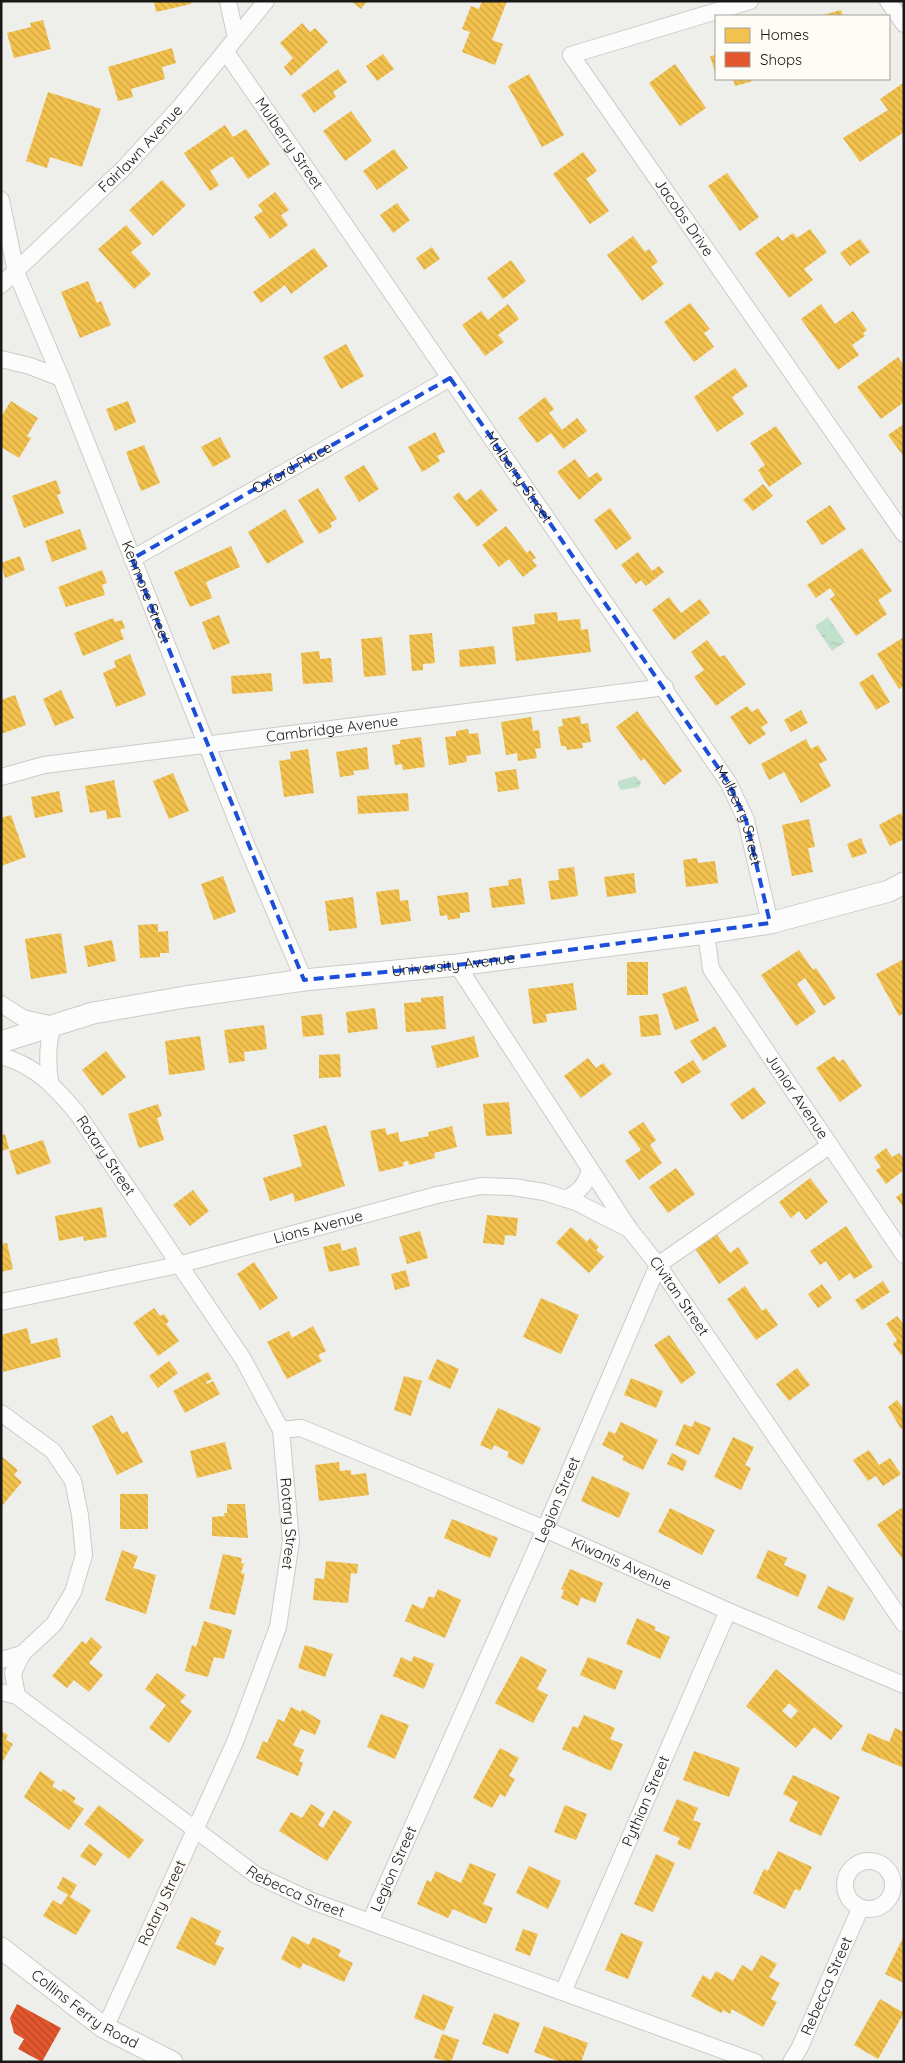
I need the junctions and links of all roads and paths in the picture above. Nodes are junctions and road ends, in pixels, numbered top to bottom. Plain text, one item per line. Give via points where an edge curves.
1 (228, 1) edge
2 (266, 1) edge
3 (750, 1) edge
4 (888, 1) edge
5 (904, 24) edge
6 (236, 38) junction
7 (226, 52) junction
8 (1, 200) edge
9 (16, 272) junction
10 (1, 285) edge
11 (1, 359) edge
12 (61, 378) junction
13 (450, 378) junction
14 (904, 534) edge
15 (132, 558) junction
16 (665, 687) junction
17 (206, 744) junction
18 (1, 777) edge
19 (904, 883) edge
20 (770, 923) junction
21 (706, 933) junction
22 (458, 965) junction
23 (304, 980) junction
24 (1, 1004) edge
25 (53, 1026) junction
26 (1, 1042) edge
27 (1, 1056) edge
28 (50, 1082) junction
29 (829, 1146) junction
30 (590, 1169) junction
31 (566, 1199) junction
32 (630, 1230) junction
33 (904, 1254) edge
34 (658, 1264) junction
35 (178, 1265) junction
36 (1, 1302) edge
37 (1, 1414) edge
38 (281, 1430) junction
39 (545, 1529) junction
40 (728, 1611) junction
41 (904, 1624) edge
42 (22, 1654) junction
43 (1, 1660) edge
44 (904, 1685) edge
45 (9, 1694) edge
46 (195, 1831) junction
47 (860, 1909) dead end
48 (370, 1922) junction
49 (1, 1948) edge
50 (563, 1992) junction
51 (105, 2028) junction
52 (172, 2062) edge
53 (755, 2062) edge
54 (791, 2062) edge

1 - 6 street
2 - 6 street, Fairlawn Avenue
3 - 14 street, Jacobs Drive via 571,55
4 - 5 street
6 - 7 street, Fairlawn Avenue
7 - 9 street, Fairlawn Avenue via 126,166
7 - 13 street, Mulberry Street
8 - 9 street, Kenmore Street
9 - 10 street, Fairlawn Avenue
9 - 12 street, Kenmore Street
11 - 12 street
12 - 15 street, Kenmore Street
13 - 15 street, Oxford Place
13 - 16 street, Mulberry Street
15 - 17 street, Kenmore Street
16 - 17 street, Cambridge Avenue
16 - 20 street, Mulberry Street via 728,782 746,820
17 - 18 street, Cambridge Avenue via 44,764
17 - 23 street, Kenmore Street
19 - 20 street, University Avenue via 889,891
20 - 21 street, University Avenue
21 - 22 street, University Avenue
21 - 29 street, Junior Avenue via 711,969
22 - 23 street, University Avenue
22 - 30 street, Civitan Street
23 - 25 street, University Avenue via 93,1014
24 - 25 street via 23,1018
25 - 26 street, University Avenue
25 - 28 street via 48,1043
27 - 28 street, Rotary Street via 30,1068
28 - 35 street, Rotary Street via 76,1113
29 - 33 street, Junior Avenue
29 - 34 street
30 - 31 street via 580,1191
30 - 32 street, Civitan Street
31 - 32 street, Lions Avenue
31 - 35 street, Lions Avenue via 529,1190 481,1186 437,1194
32 - 34 street, Civitan Street
34 - 39 street, Legion Street
34 - 41 street, Civitan Street
35 - 36 street, Lions Avenue
35 - 38 street, Rotary Street via 243,1359
37 - 42 street via 53,1451 73,1481 84,1555 73,1592 54,1624
38 - 39 street, Kiwanis Avenue via 301,1428
38 - 46 street, Rotary Street via 291,1541 278,1627 235,1742
39 - 40 street, Kiwanis Avenue
39 - 48 street, Legion Street
40 - 44 street, Kiwanis Avenue
40 - 50 street, Pythian Street
42 - 43 street
42 - 45 street via 13,1673
45 - 46 street, Rebecca Street
46 - 48 street, Rebecca Street via 256,1875 312,1901
46 - 51 street, Rotary Street
47 - 54 street, Rebecca Street
48 - 50 street, Rebecca Street
49 - 51 street, Collins Ferry Road
50 - 53 street, Rebecca Street
51 - 52 street, Collins Ferry Road

